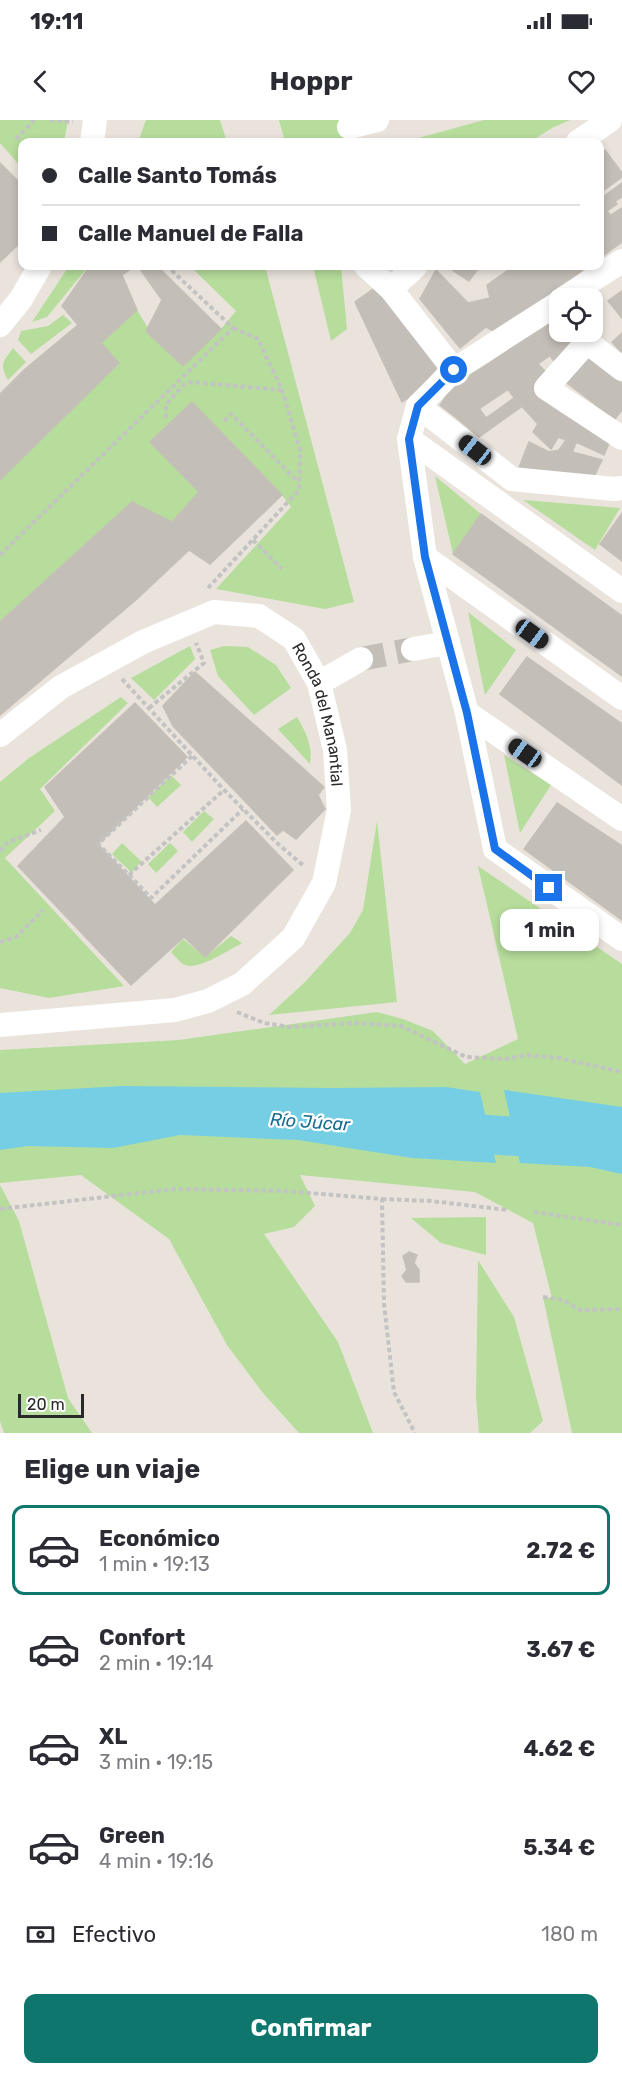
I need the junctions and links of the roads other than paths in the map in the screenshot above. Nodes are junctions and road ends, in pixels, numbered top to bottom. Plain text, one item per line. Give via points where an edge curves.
1 (95, 120) edge
2 (376, 120) edge
3 (610, 120) edge
4 (349, 127) dead end
5 (93, 138) edge
6 (584, 138) edge
7 (622, 261) edge
8 (38, 270) edge
9 (370, 270) edge
10 (412, 270) edge
11 (580, 288) edge
12 (391, 289) junction
13 (549, 308) edge
14 (0, 325) edge
15 (580, 342) edge
16 (590, 342) edge
17 (622, 369) edge
18 (454, 370) junction
19 (418, 406) junction
20 (622, 438) edge
21 (409, 439) junction
22 (622, 488) edge
23 (425, 557) junction
24 (622, 591) edge
25 (448, 643) junction
26 (413, 649) tunnel mouth
27 (360, 659) tunnel mouth
28 (319, 683) junction
29 (622, 698) edge
30 (467, 713) junction
31 (0, 735) edge
32 (622, 819) edge
33 (622, 939) edge
34 (1, 1024) edge

1 - 5 street
2 - 4 street
3 - 6 street
7 - 11 street
8 - 14 street
9 - 12 street
10 - 12 street
12 - 18 street
13 - 18 street
15 - 20 street via 546,388
16 - 17 street
18 - 19 street
19 - 21 street
19 - 22 street via 512,479
21 - 23 street
21 - 24 street
23 - 25 street
23 - 29 street
25 - 26 street
25 - 30 street
27 - 28 street
28 - 31 street, Ronda del Manantial via 294,639 259,616 214,612 143,642 61,687
28 - 34 street, Ronda del Manantial via 335,750 339,810 324,883 293,938 242,984 208,1001 175,1010
30 - 32 street
30 - 33 street via 495,849

